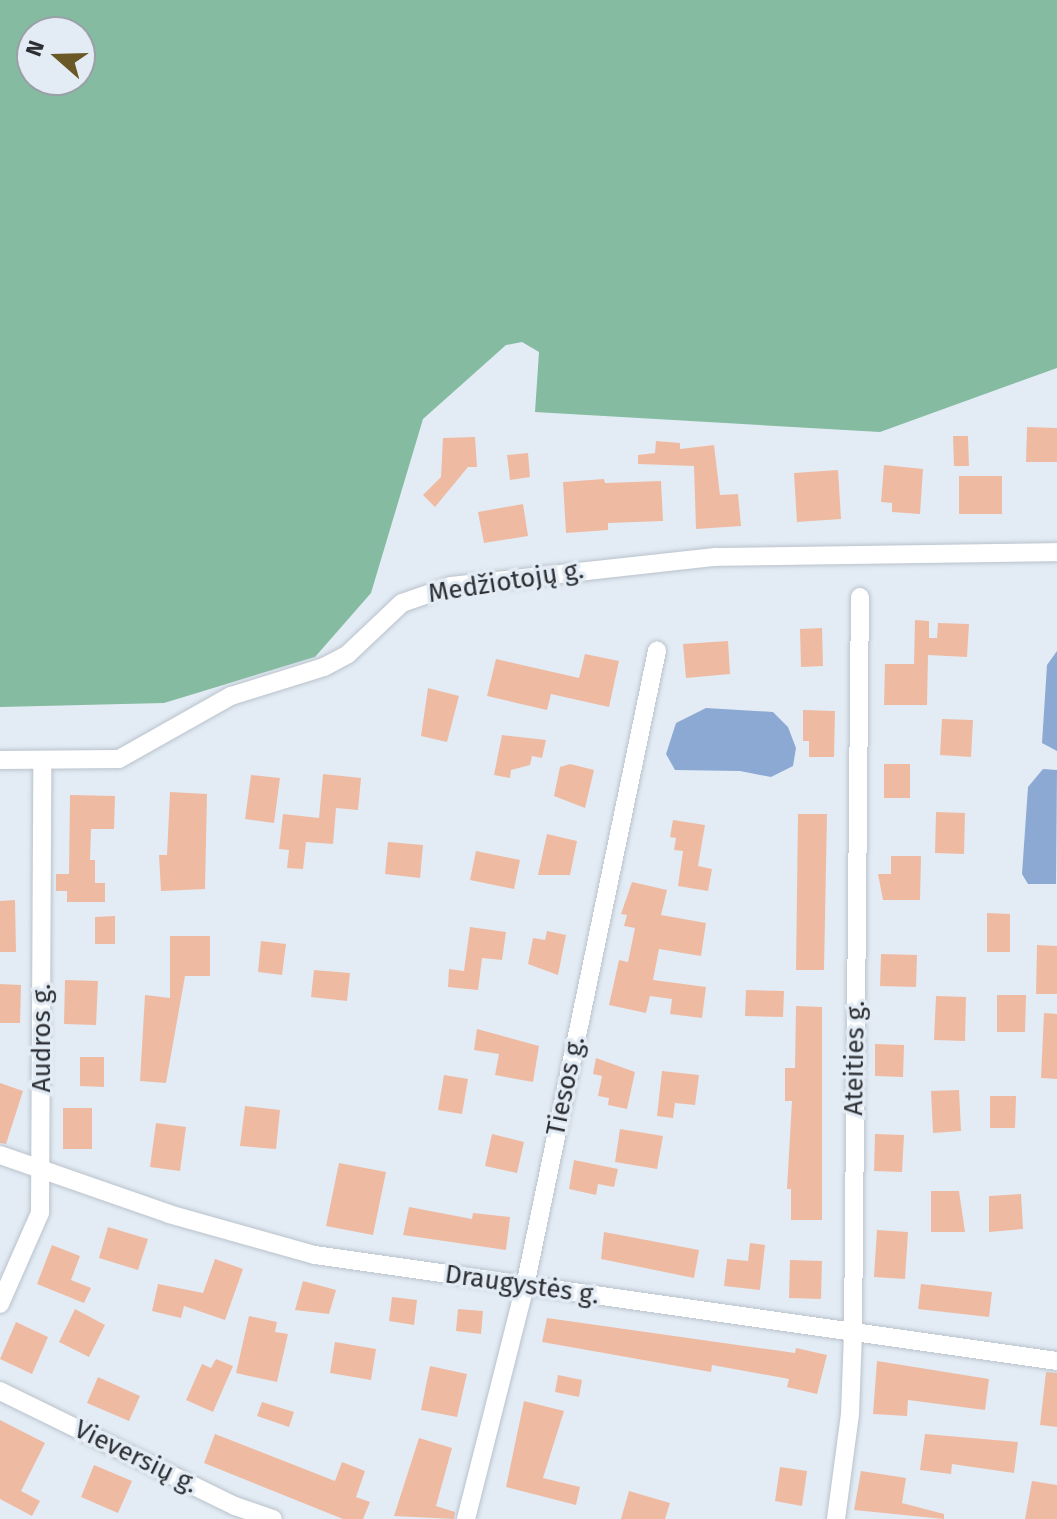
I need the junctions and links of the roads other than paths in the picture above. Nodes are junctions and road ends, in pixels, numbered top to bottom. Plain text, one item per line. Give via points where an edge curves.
1 (1057, 552) edge
2 (860, 597) dead end
3 (657, 651) dead end
4 (0, 760) edge
5 (42, 764) junction
6 (0, 1155) edge
7 (42, 1170) junction
8 (525, 1286) junction
9 (0, 1304) edge
10 (853, 1333) junction
11 (1057, 1361) edge
12 (0, 1391) edge
13 (273, 1519) edge
14 (466, 1519) edge
15 (836, 1519) edge

1 - 5 street, Medžiotojų g. via 715,557 451,586 402,603 348,654 324,667 231,696 119,759
2 - 10 street, Ateities g.
3 - 8 street, Tiesos g.
4 - 5 street, Medžiotojų g.
5 - 7 street, Audros g.
6 - 7 street, Draugystės g.
7 - 8 street, Draugystės g. via 169,1214 315,1255
7 - 9 street, Audros g. via 40,1213
8 - 10 street, Draugystės g.
8 - 14 street, Tiesos g.
10 - 11 street, Draugystės g.
10 - 15 street, Ateities g. via 850,1414
12 - 13 street, Vieversių g. via 235,1506

